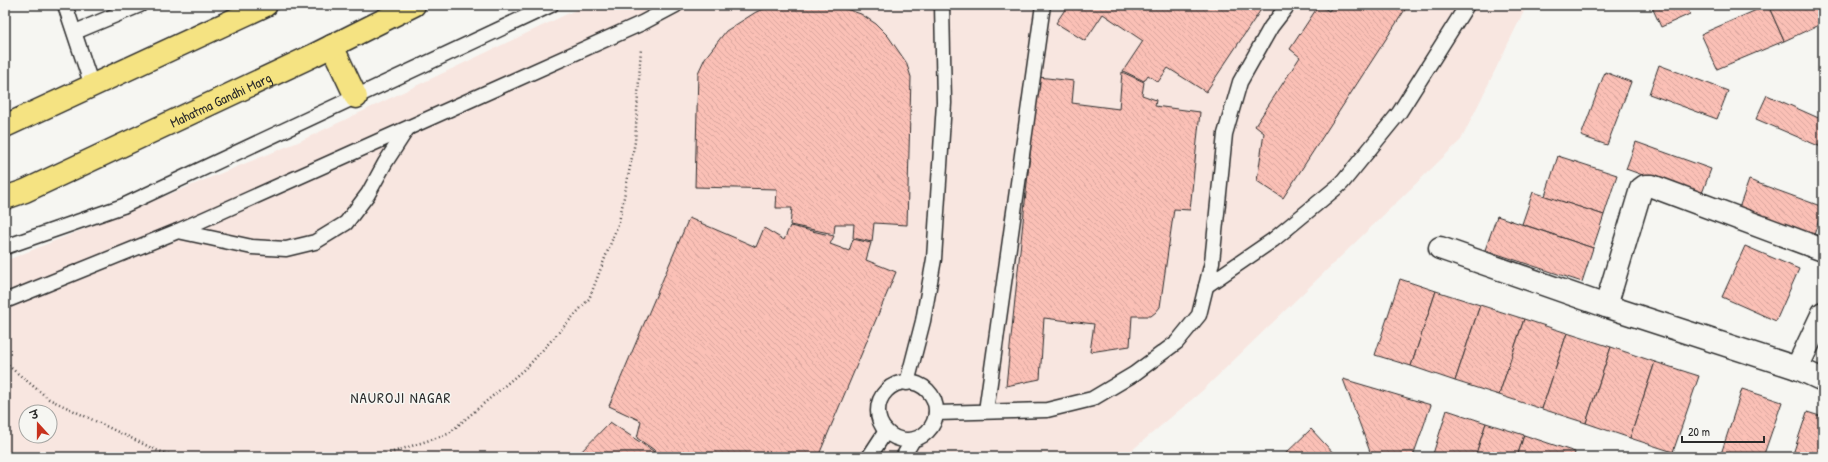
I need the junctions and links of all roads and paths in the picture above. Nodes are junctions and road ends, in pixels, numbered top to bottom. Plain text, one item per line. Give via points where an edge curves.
1 (65, 5) edge
2 (140, 5) edge
3 (414, 5) edge
4 (551, 5) edge
5 (676, 5) edge
6 (942, 5) edge
7 (1044, 5) edge
8 (1288, 5) edge
9 (1467, 5) edge
10 (262, 6) edge
11 (642, 23) junction
12 (75, 32) junction
13 (332, 46) junction
14 (92, 86) junction
15 (356, 97) junction
16 (5, 126) edge
17 (407, 129) junction
18 (5, 198) edge
19 (178, 231) junction
20 (5, 247) edge
21 (1440, 248) dead end
22 (1823, 250) edge
23 (1206, 286) junction
24 (5, 301) edge
25 (1606, 306) junction
26 (1823, 313) edge
27 (5, 363) edge
28 (1797, 368) junction
29 (1823, 380) edge
30 (906, 383) junction
31 (986, 412) junction
32 (936, 413) junction
33 (886, 431) junction
34 (912, 440) junction
35 (177, 457) edge
36 (378, 457) edge
37 (870, 457) edge
38 (903, 457) edge

1 - 12 lane
2 - 12 lane
3 - 13 main road, Mahatma Gandhi Marg
4 - 15 lane
5 - 11 lane
6 - 30 lane via 944,103 934,259 923,321
7 - 31 lane
8 - 23 lane via 1271,27 1240,82 1225,134 1212,262
9 - 23 lane via 1399,113 1342,183 1273,240
10 - 14 main road
11 - 17 lane
11 - 36 path via 635,142 619,222 588,299 528,364 448,434
12 - 14 lane
13 - 15 main road
13 - 18 main road, Mahatma Gandhi Marg via 25,191
14 - 16 main road
15 - 20 lane via 123,206
17 - 19 lane
17 - 19 lane via 368,194 346,223 315,242 286,249 252,247
19 - 24 lane
21 - 25 street
22 - 25 street via 1652,186 1645,186 1641,189
23 - 31 lane via 1199,316 1177,342 1134,374 1092,399 1047,410
25 - 28 street
26 - 28 street
27 - 35 path via 49,399 156,450
28 - 29 street
30 - 32 lane via 924,388 931,395
30 - 33 lane via 897,384 882,396 878,415
31 - 32 lane
32 - 34 lane via 929,430
33 - 34 lane via 894,437
33 - 37 lane
34 - 38 lane

